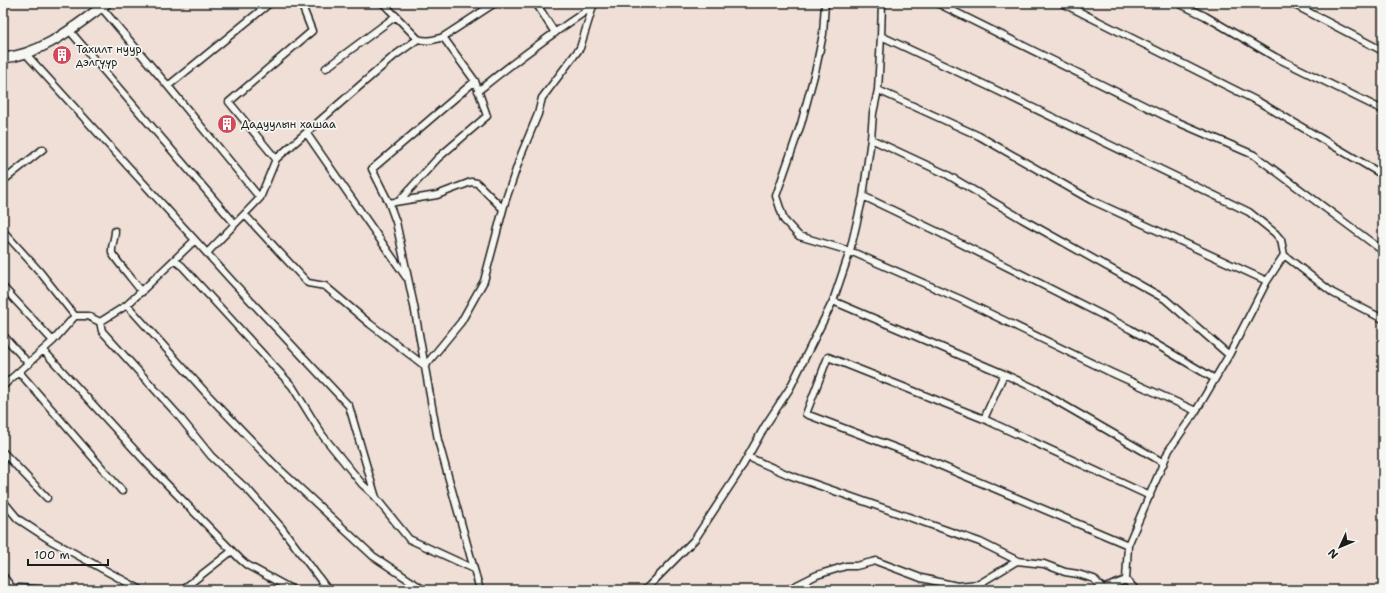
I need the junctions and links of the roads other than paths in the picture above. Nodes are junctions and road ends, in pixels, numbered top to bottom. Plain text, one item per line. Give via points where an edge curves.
1 (270, 3) edge
2 (301, 3) edge
3 (383, 3) edge
4 (495, 3) edge
5 (536, 3) edge
6 (825, 3) edge
7 (882, 3) edge
8 (937, 3) edge
9 (1062, 3) edge
10 (1178, 3) edge
11 (1291, 3) edge
12 (104, 5) edge
13 (593, 5) edge
14 (396, 16) junction
15 (69, 30) junction
16 (555, 32) junction
17 (881, 36) junction
18 (443, 37) junction
19 (418, 39) junction
20 (1383, 51) edge
21 (26, 54) junction
22 (3, 58) edge
23 (326, 68) dead end
24 (475, 81) junction
25 (168, 86) junction
26 (878, 90) junction
27 (478, 91) junction
28 (1383, 110) edge
29 (307, 134) junction
30 (872, 138) junction
31 (44, 149) dead end
32 (276, 159) junction
33 (1383, 174) edge
34 (3, 181) edge
35 (863, 196) junction
36 (260, 198) junction
37 (400, 200) junction
38 (389, 202) junction
39 (503, 209) junction
40 (245, 215) junction
41 (235, 224) junction
42 (3, 231) edge
43 (115, 231) dead end
44 (195, 240) junction
45 (850, 250) junction
46 (1383, 251) edge
47 (207, 253) junction
48 (1284, 255) junction
49 (174, 260) junction
50 (408, 279) junction
51 (1267, 281) junction
52 (3, 286) edge
53 (142, 292) junction
54 (833, 301) junction
55 (126, 305) junction
56 (75, 316) junction
57 (1383, 317) edge
58 (100, 322) junction
59 (3, 335) edge
60 (53, 342) junction
61 (44, 351) junction
62 (1229, 355) junction
63 (29, 364) junction
64 (425, 366) junction
65 (20, 373) junction
66 (1004, 374) junction
67 (1215, 379) junction
68 (3, 386) edge
69 (1196, 411) junction
70 (984, 419) junction
71 (3, 452) edge
72 (748, 457) junction
73 (1164, 463) junction
74 (122, 491) dead end
75 (1150, 496) junction
76 (47, 498) dead end
77 (376, 498) junction
78 (3, 501) edge
79 (1128, 545) junction
80 (232, 550) junction
81 (1018, 561) junction
82 (474, 569) junction
83 (3, 576) edge
84 (1126, 580) junction
85 (3, 588) edge
86 (12, 588) junction
87 (1102, 589) edge
88 (50, 590) edge
89 (141, 590) edge
90 (186, 590) edge
91 (293, 590) edge
92 (328, 590) edge
93 (424, 590) edge
94 (480, 590) edge
95 (645, 590) edge
96 (787, 590) edge
97 (1136, 590) edge

1 - 25 street
2 - 32 street via 312,31 229,102
3 - 14 street
4 - 18 street
5 - 16 street
6 - 45 street via 823,34 814,75 801,124 776,196 784,220 799,236
7 - 17 street
8 - 46 street via 1173,120 1254,155
9 - 33 street via 1259,102
10 - 28 street via 1205,16 1275,58
11 - 20 street
12 - 15 street
12 - 25 street
13 - 16 street
13 - 39 street via 580,48 542,98
14 - 19 street
14 - 23 street
15 - 21 street
15 - 41 street
16 - 27 street
17 - 26 street
17 - 48 street via 1249,212 1281,240
18 - 19 street via 424,41
18 - 24 street
19 - 29 street via 394,56
21 - 22 street
21 - 44 street
24 - 27 street
24 - 38 street via 372,169
25 - 36 street
26 - 30 street via 873,113
26 - 51 street via 979,136 1091,200
27 - 37 street via 487,116 438,158
29 - 32 street
29 - 50 street
30 - 35 street
30 - 62 street via 946,174 1022,220 1165,299
31 - 34 street
32 - 36 street
35 - 45 street
35 - 67 street via 1130,329
36 - 40 street
37 - 38 street
37 - 39 street via 437,194 471,182 477,183
38 - 50 street via 396,222
39 - 64 street via 484,281 462,322
40 - 41 street
40 - 64 street via 308,283 324,286
41 - 47 street
42 - 56 street
43 - 53 street via 112,254
44 - 47 street
44 - 49 street
45 - 54 street
45 - 69 street
47 - 77 street via 349,406
48 - 51 street
48 - 57 street via 1333,293
49 - 53 street
49 - 77 street via 292,386 323,436
50 - 64 street
51 - 62 street
52 - 60 street
53 - 55 street
54 - 66 street
54 - 72 street via 790,388
55 - 58 street
55 - 93 street via 276,466 373,556
56 - 58 street via 88,316
56 - 60 street
58 - 92 street via 102,331 178,415 211,456 250,492 281,527
59 - 63 street
60 - 61 street
61 - 63 street
61 - 80 street via 153,470
62 - 67 street
63 - 65 street
64 - 82 street via 438,440
65 - 68 street
65 - 74 street
66 - 70 street
66 - 73 street via 1036,389
67 - 69 street
69 - 73 street via 1169,450
70 - 75 street
70 - 79 street via 828,357 806,414 925,459
71 - 76 street
72 - 81 street via 789,475 980,542
72 - 95 street via 695,539
73 - 75 street
75 - 79 street
77 - 82 street via 409,539
78 - 89 street via 18,519 50,540
79 - 84 street
80 - 90 street via 187,586
80 - 91 street via 247,565
81 - 87 street via 1044,564 1085,576 1094,579
81 - 96 street via 979,584 943,584 876,561 846,566 817,575
82 - 94 street
83 - 86 street
84 - 87 street
84 - 97 street
85 - 86 street
86 - 88 street

